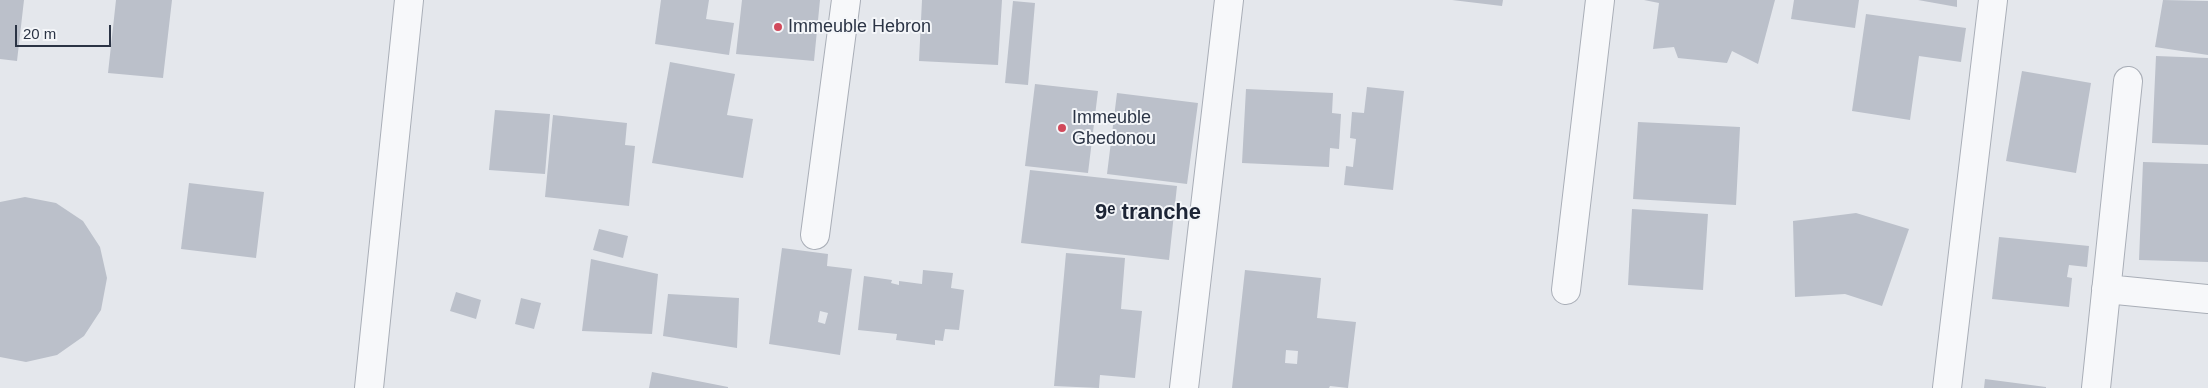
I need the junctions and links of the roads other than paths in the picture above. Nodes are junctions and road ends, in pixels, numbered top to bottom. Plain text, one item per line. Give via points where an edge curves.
1 (409, 0) edge
2 (846, 0) edge
3 (1230, 0) edge
4 (1600, 0) edge
5 (1993, 0) edge
6 (2128, 81) dead end
7 (815, 235) dead end
8 (2106, 289) junction
9 (1566, 290) dead end
10 (2208, 299) edge
11 (369, 388) edge
12 (1184, 388) edge
13 (1948, 388) edge
14 (2096, 388) edge

1 - 11 street
2 - 7 street
3 - 12 street
4 - 9 street
5 - 13 street
6 - 8 street
8 - 10 street
8 - 14 street

